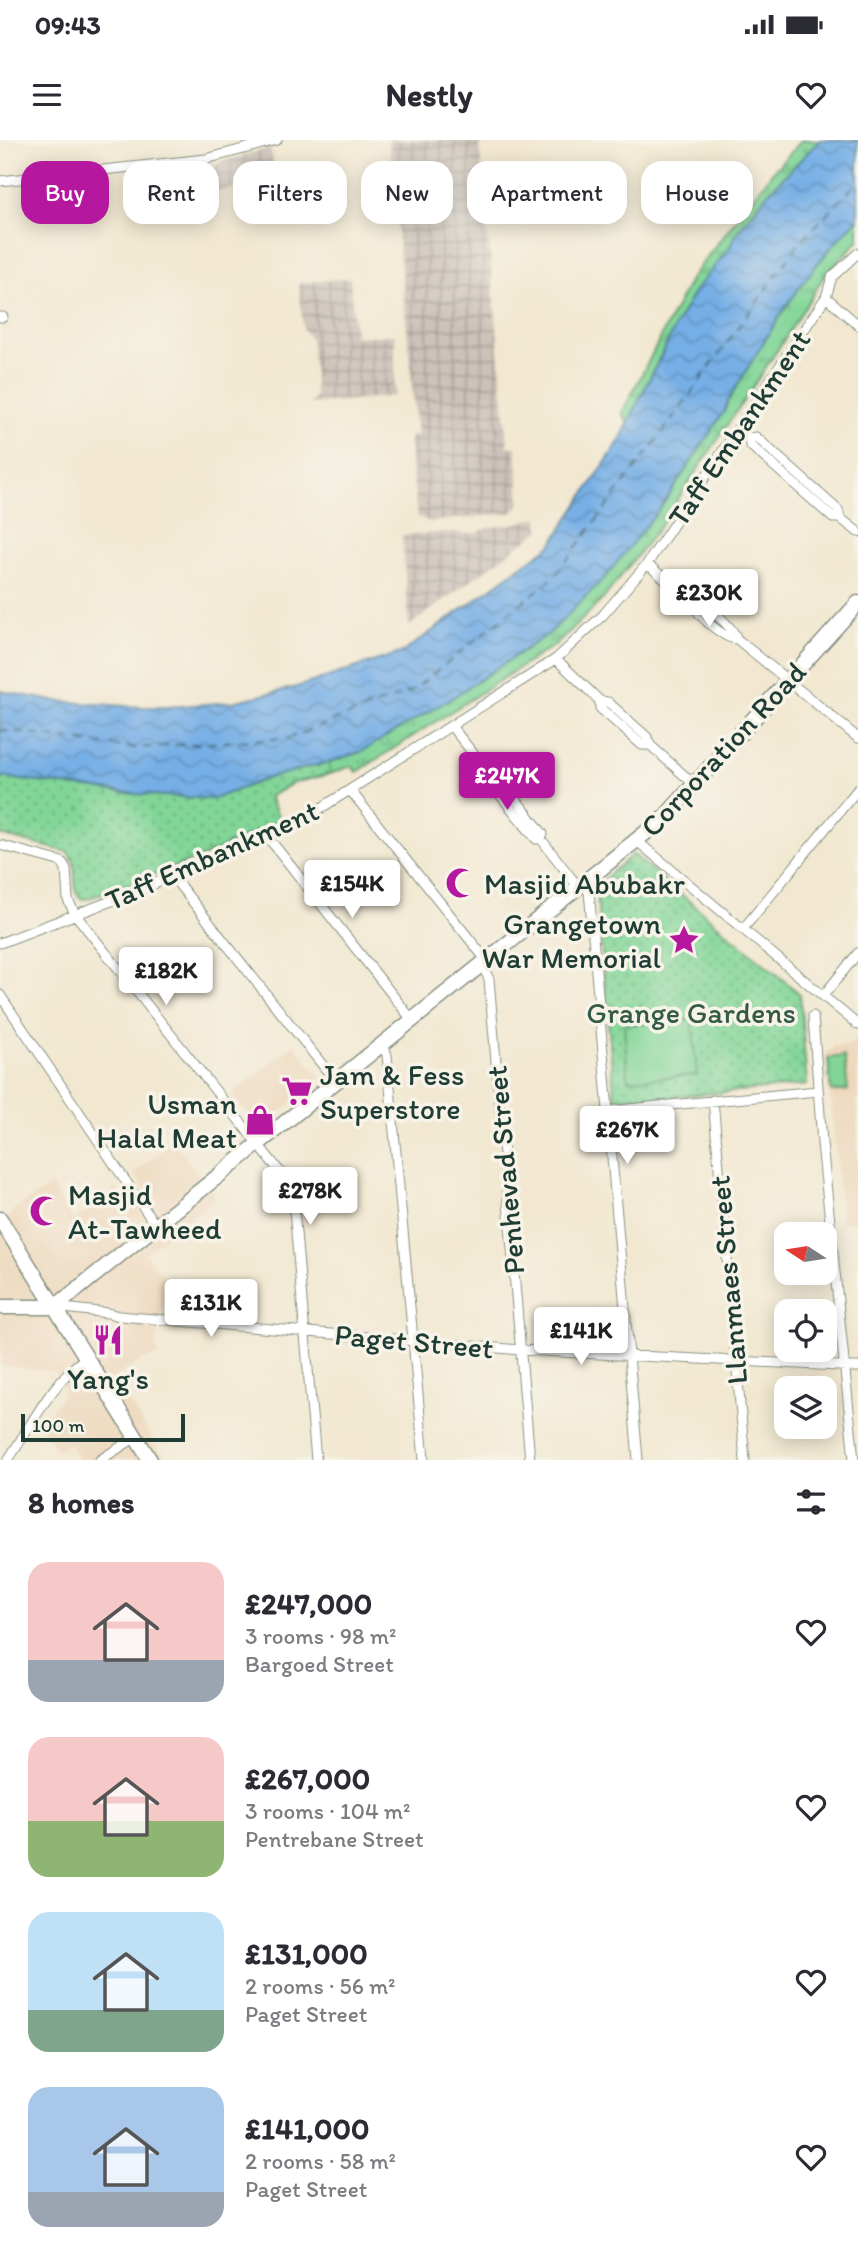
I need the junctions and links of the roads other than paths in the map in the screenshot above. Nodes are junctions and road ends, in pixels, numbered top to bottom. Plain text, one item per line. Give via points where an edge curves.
1 (277, 140) edge
2 (0, 181) edge
3 (858, 253) edge
4 (826, 297) junction
5 (858, 325) edge
6 (738, 430) junction
7 (857, 532) edge
8 (648, 564) junction
9 (858, 603) edge
10 (556, 659) junction
11 (788, 680) junction
12 (451, 726) junction
13 (858, 738) edge
14 (695, 785) junction
15 (858, 789) edge
16 (350, 790) junction
17 (267, 836) junction
18 (637, 841) junction
19 (0, 845) edge
20 (173, 877) junction
21 (581, 886) junction
22 (75, 915) junction
23 (743, 929) junction
24 (0, 943) edge
25 (858, 953) edge
26 (485, 963) junction
27 (0, 995) edge
28 (822, 996) junction
29 (813, 1016) dead end
30 (413, 1021) junction
31 (858, 1025) edge
32 (383, 1045) junction
33 (337, 1082) junction
34 (818, 1091) junction
35 (713, 1100) junction
36 (607, 1111) junction
37 (257, 1145) junction
38 (0, 1219) edge
39 (156, 1226) junction
40 (0, 1307) edge
41 (55, 1307) junction
42 (305, 1333) junction
43 (413, 1341) junction
44 (520, 1350) junction
45 (629, 1354) junction
46 (86, 1358) junction
47 (735, 1359) junction
48 (844, 1367) junction
49 (858, 1367) edge
50 (136, 1437) junction
51 (8, 1460) edge
52 (100, 1460) edge
53 (150, 1460) edge
54 (316, 1460) edge
55 (424, 1460) edge
56 (530, 1460) edge
57 (638, 1460) edge
58 (745, 1460) edge
59 (854, 1460) edge

1 - 2 street via 206,159
3 - 4 street, Taff Embankment via 832,277
4 - 5 street
4 - 6 street, Taff Embankment
6 - 7 street via 833,518 840,518
6 - 8 street, Taff Embankment
8 - 10 street, Taff Embankment
8 - 11 street via 693,602 695,611
9 - 11 main road, Corporation Road
10 - 12 street, Taff Embankment
10 - 14 street via 600,701 600,708
11 - 13 street
11 - 14 main road, Corporation Road
12 - 16 street, Taff Embankment
12 - 21 street via 489,773 488,780
14 - 18 main road, Corporation Road
15 - 23 street
16 - 17 street, Taff Embankment
16 - 26 street
17 - 20 street, Taff Embankment
17 - 30 street
18 - 21 main road, Corporation Road
18 - 23 street
19 - 22 street, Taff Embankment via 62,862
20 - 22 street, Taff Embankment
20 - 33 street
21 - 26 main road, Corporation Road
21 - 36 street via 589,892
22 - 24 street, Taff Embankment
22 - 37 street
23 - 28 street
25 - 28 street
26 - 30 main road, Corporation Road
26 - 44 street, Penhevad Street
27 - 39 street
28 - 31 street
29 - 34 street
30 - 32 main road, Corporation Road
32 - 33 main road, Corporation Road
32 - 43 street
33 - 37 main road, Corporation Road
34 - 35 street
34 - 48 street
35 - 36 street
35 - 47 street, Llanmaes Street
36 - 45 street
37 - 39 main road, Corporation Road
37 - 42 street via 292,1187
38 - 41 main road
39 - 41 main road, Corporation Road
40 - 41 main road
41 - 42 street, Paget Street
41 - 46 main road
42 - 43 street, Paget Street
42 - 54 street
43 - 44 street, Paget Street
43 - 55 street
44 - 45 street, Paget Street
44 - 56 street, Penhevad Street
45 - 47 street, Paget Street
45 - 57 street
46 - 50 main road
46 - 51 street via 61,1381
47 - 48 street, Paget Street
47 - 58 street, Llanmaes Street
48 - 49 street, Paget Street
48 - 59 street
50 - 52 street
50 - 53 main road

